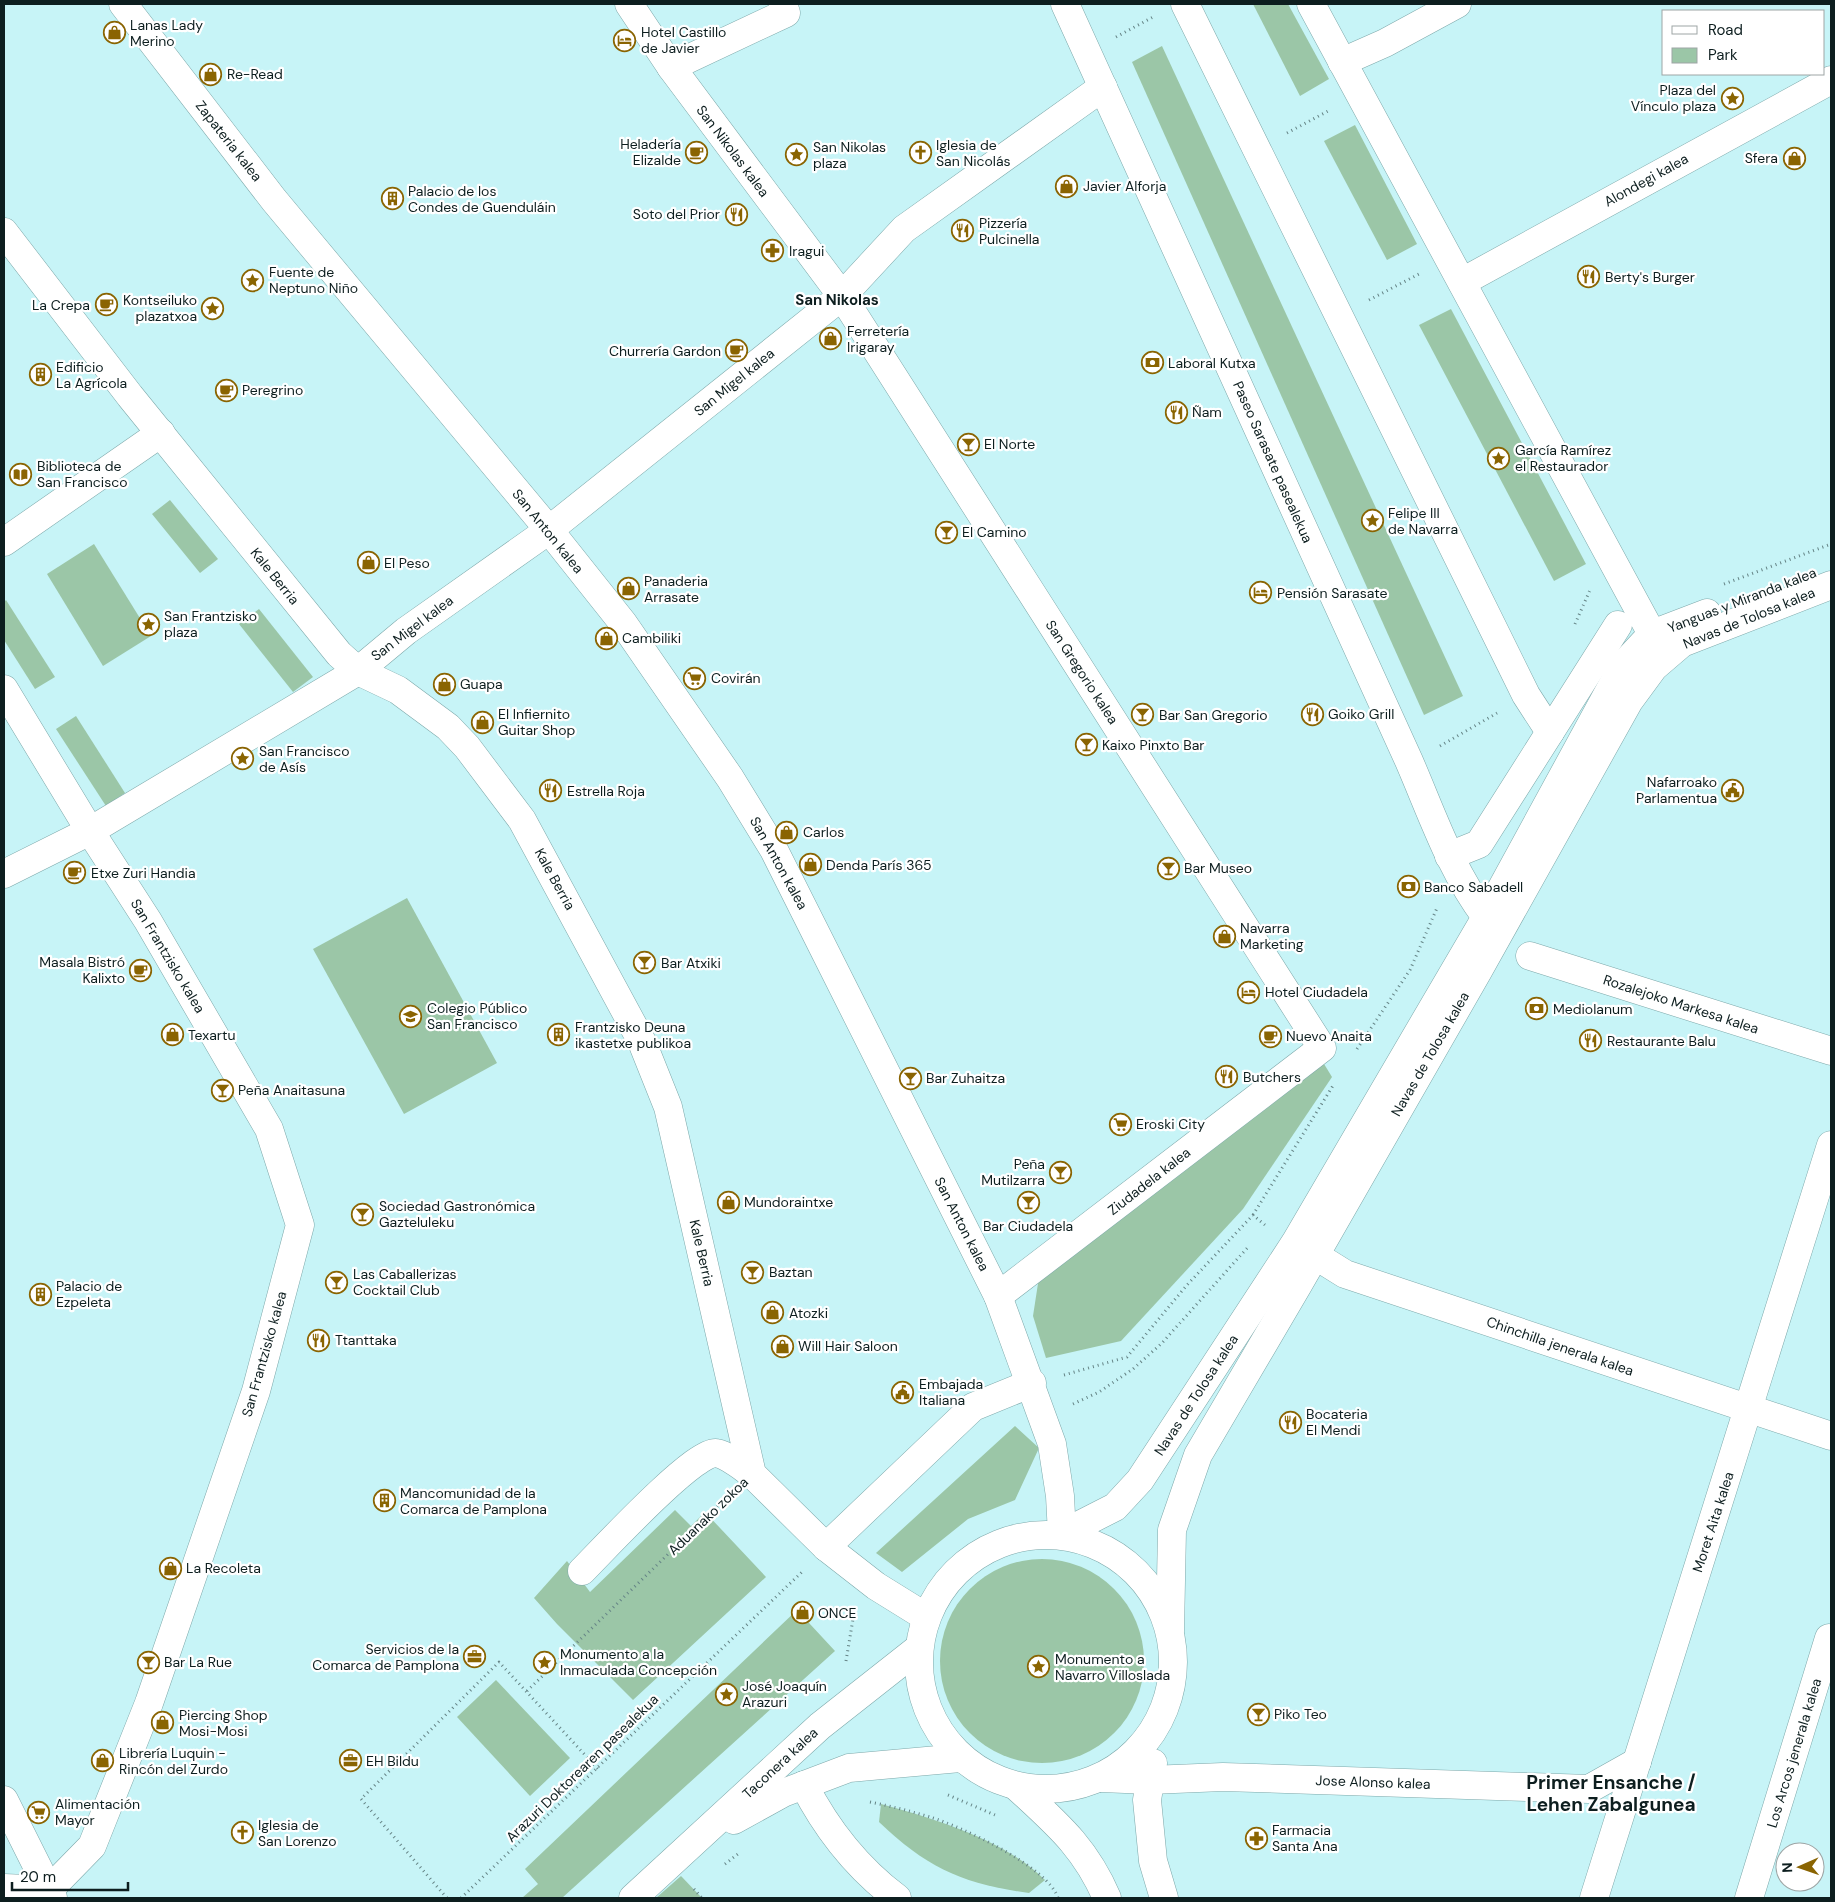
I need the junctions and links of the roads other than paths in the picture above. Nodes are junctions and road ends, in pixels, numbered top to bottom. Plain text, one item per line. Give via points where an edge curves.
1 (124, 4) edge
2 (629, 4) edge
3 (783, 4) edge
4 (1065, 4) edge
5 (1311, 4) edge
6 (1457, 4) edge
7 (1173, 8) edge
8 (666, 60) junction
9 (1342, 62) junction
10 (1831, 80) edge
11 (1103, 87) junction
12 (4, 232) edge
13 (337, 278) joint
14 (1462, 282) junction
15 (842, 296) junction
16 (161, 433) junction
17 (549, 530) junction
18 (4, 542) edge
19 (1831, 566) edge
20 (1831, 585) edge
21 (1618, 626) dead end
22 (1652, 634) junction
23 (1682, 643) junction
24 (358, 671) junction
25 (4, 689) edge
26 (1550, 732) junction
27 (90, 830) junction
28 (1449, 856) junction
29 (4, 874) edge
30 (1486, 917) junction
31 (1530, 956) dead end
32 (1322, 1048) joint
33 (1831, 1052) edge
34 (1831, 1145) edge
35 (1305, 1249) junction
36 (998, 1296) junction
37 (1032, 1383) junction
38 (1749, 1410) junction
39 (1831, 1436) edge
40 (752, 1474) junction
41 (1062, 1534) junction
42 (826, 1548) junction
43 (582, 1571) dead end
44 (926, 1617) junction
45 (1170, 1631) junction
46 (1831, 1639) edge
47 (919, 1648) junction
48 (1162, 1717) junction
49 (960, 1758) junction
50 (1637, 1762) junction
51 (1101, 1778) junction
52 (1150, 1780) junction
53 (804, 1785) junction
54 (1017, 1787) junction
55 (4, 1800) edge
56 (690, 1845) junction
57 (4, 1888) edge
58 (51, 1894) edge
59 (633, 1898) edge
60 (897, 1898) edge
61 (1107, 1898) edge
62 (1164, 1898) edge
63 (1594, 1898) edge
64 (1749, 1898) edge

1 - 13 street, Zapateria kalea
2 - 8 street, San Nikolas kalea
3 - 8 street via 786,13
4 - 11 street, Paseo Sarasate pasealekua
5 - 9 street
6 - 9 street
7 - 26 street via 1257,148 1526,695
8 - 15 street, San Nikolas kalea
9 - 14 street
10 - 14 street, Alondegi kalea
11 - 15 street, San Migel kalea via 904,229
11 - 28 street, Paseo Sarasate pasealekua via 1409,761
12 - 16 street, Kale Berria
13 - 17 street, San Anton kalea
14 - 22 street
15 - 17 street, San Migel kalea
15 - 32 street, San Gregorio kalea
16 - 18 street
16 - 24 street, Kale Berria via 320,632
17 - 24 street, San Migel kalea via 406,631
17 - 36 street, San Anton kalea via 623,623 730,778 774,850
19 - 22 street, Yanguas y Miranda kalea
20 - 23 street, Navas de Tolosa kalea
21 - 26 street
22 - 23 street
22 - 30 street, Navas de Tolosa kalea via 1624,664
23 - 35 street, Navas de Tolosa kalea via 1654,667 1629,701 1478,971
24 - 27 street
24 - 40 street, Kale Berria via 398,690 448,727 467,747 522,820 642,1042 668,1108
25 - 27 street, San Frantzisko kalea
26 - 28 street via 1479,844
27 - 29 street
27 - 58 street, San Frantzisko kalea via 148,921 269,1128 300,1225 256,1390 149,1703 92,1846
28 - 30 street, Paseo Sarasate pasealekua via 1468,893
30 - 35 street, Navas de Tolosa kalea
31 - 33 street, Rozalejoko Markesa kalea
32 - 36 street, Ziudadela kalea
34 - 38 street, Moret Aita kalea
35 - 38 street, Chinchilla jenerala kalea via 1344,1274
35 - 41 street, Navas de Tolosa kalea via 1140,1480 1115,1507
35 - 45 street, Navas de Tolosa kalea via 1198,1455 1172,1530
36 - 37 street, San Anton kalea
37 - 41 street, San Anton kalea via 1052,1444
37 - 42 street via 973,1407
38 - 39 street, Chinchilla jenerala kalea
38 - 50 street, Moret Aita kalea
40 - 42 street
40 - 43 street, Aduanako zokoa via 726,1457 715,1453 706,1455 666,1486
41 - 44 street via 1004,1540 978,1553 956,1570
41 - 45 street via 1099,1545 1131,1566 1156,1595
42 - 44 street via 876,1586
44 - 47 street
45 - 48 street via 1174,1672
46 - 64 street, Los Arcos jenerala kalea
47 - 49 street via 921,1689 935,1726
47 - 56 street, Taconera kalea via 820,1726
48 - 51 street via 1136,1753
48 - 52 street
49 - 53 street, Taconera kalea via 849,1768
49 - 54 street via 987,1776
50 - 52 street, Jose Alonso kalea via 1588,1789 1223,1776
50 - 63 street, Moret Aita kalea
51 - 52 street, Jose Alonso kalea
51 - 54 street via 1060,1790
52 - 62 street via 1146,1800 1152,1861
53 - 56 street, Taconera kalea via 783,1793
53 - 60 street via 845,1850
54 - 61 street via 1070,1836 1097,1875
55 - 58 street
56 - 59 street, Taconera kalea
57 - 58 street

